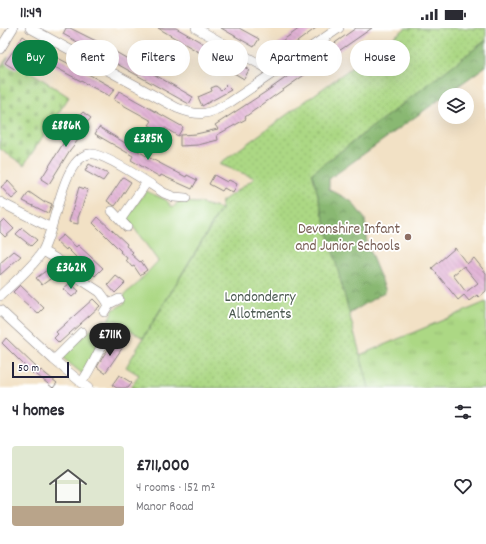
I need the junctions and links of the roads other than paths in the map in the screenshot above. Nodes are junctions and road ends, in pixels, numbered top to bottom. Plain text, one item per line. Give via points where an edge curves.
1 (13, 28) edge
2 (30, 28) edge
3 (196, 28) edge
4 (339, 28) edge
5 (207, 31) edge
6 (322, 40) edge
7 (0, 49) edge
8 (256, 61) edge
9 (270, 76) edge
10 (147, 182) junction
11 (186, 198) dead end
12 (0, 202) edge
13 (112, 211) dead end
14 (121, 219) junction
15 (127, 227) dead end
16 (51, 228) junction
17 (43, 251) junction
18 (0, 296) edge
19 (118, 299) dead end
20 (109, 304) junction
21 (0, 310) edge
22 (104, 312) dead end
23 (115, 329) dead end
24 (82, 332) dead end
25 (54, 360) junction
26 (85, 385) edge

1 - 7 street
2 - 9 street via 190,113 201,115 214,112
3 - 5 street
4 - 6 street
5 - 8 street
10 - 11 street via 172,200
10 - 14 street
10 - 16 street via 102,156 89,154 77,160 66,180
12 - 16 street
13 - 14 street
14 - 15 street
16 - 17 street
17 - 18 street
17 - 20 street via 65,264 80,279 100,292
19 - 20 street
20 - 22 street
21 - 25 street
23 - 26 street via 101,348
24 - 25 street
25 - 26 street

